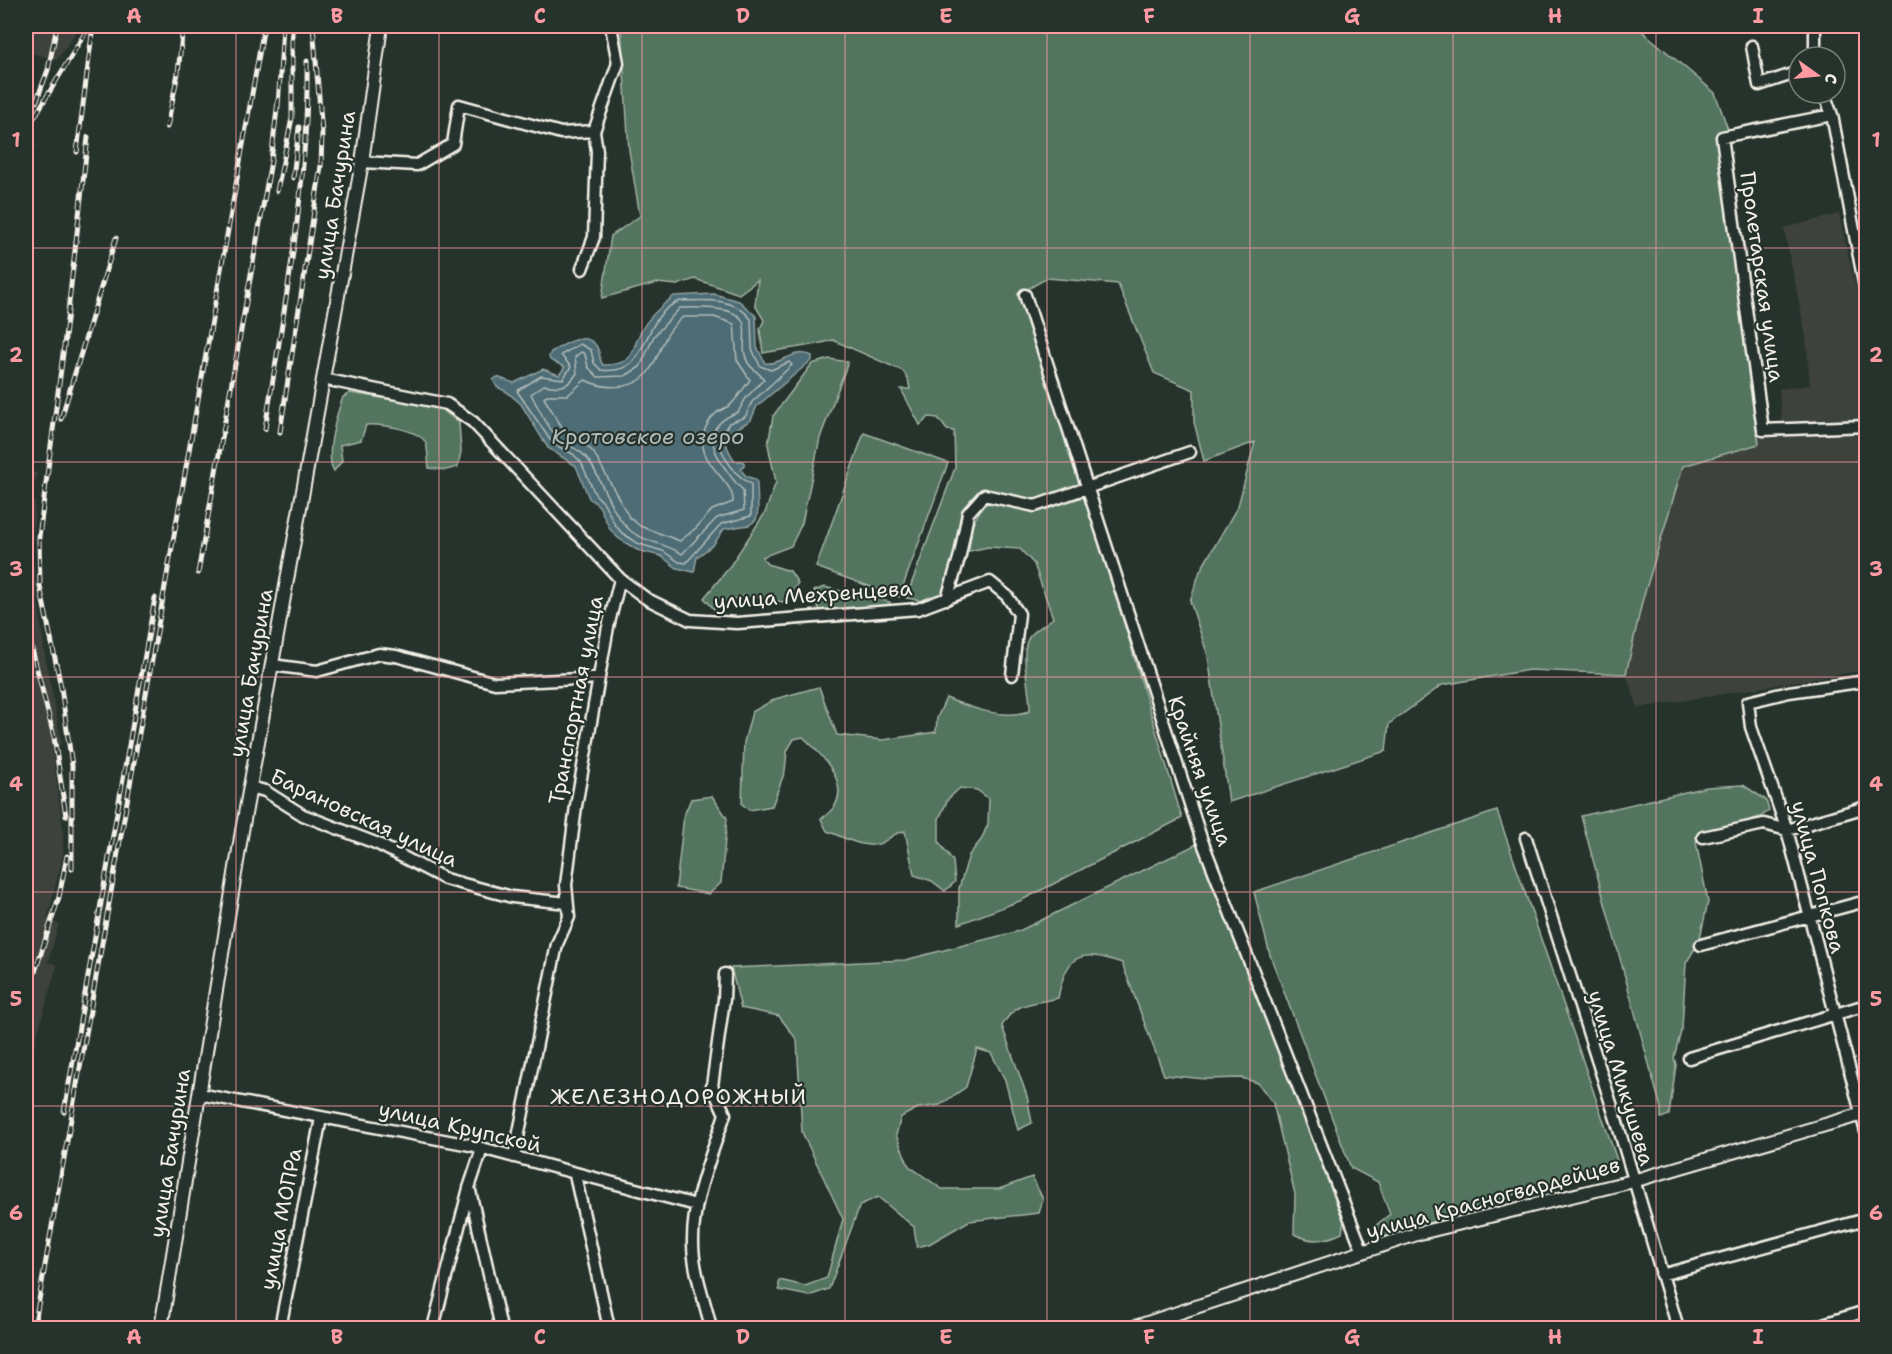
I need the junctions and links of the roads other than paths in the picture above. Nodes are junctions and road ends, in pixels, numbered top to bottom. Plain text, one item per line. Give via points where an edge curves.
1 (381, 26) edge
2 (611, 26) edge
3 (1815, 26) edge
4 (1815, 45) edge
5 (1752, 46) dead end
6 (1787, 76) edge
7 (1828, 105) edge
8 (1832, 115) junction
9 (594, 131) junction
10 (362, 162) junction
11 (1862, 257) edge
12 (582, 269) dead end
13 (1866, 293) edge
14 (1025, 295) dead end
15 (324, 379) junction
16 (1866, 426) edge
17 (1190, 452) dead end
18 (1088, 489) junction
19 (620, 579) junction
20 (947, 599) junction
21 (273, 665) junction
22 (1012, 675) dead end
23 (599, 678) junction
24 (1866, 681) edge
25 (250, 787) junction
26 (1866, 807) edge
27 (1787, 830) junction
28 (1703, 837) dead end
29 (1526, 838) dead end
30 (1866, 901) edge
31 (567, 903) junction
32 (1808, 917) junction
33 (1701, 945) dead end
34 (724, 974) dead end
35 (1866, 1005) edge
36 (1836, 1014) junction
37 (1689, 1058) dead end
38 (199, 1094) junction
39 (1864, 1113) edge
40 (321, 1118) junction
41 (1866, 1132) edge
42 (482, 1149) junction
43 (514, 1157) junction
44 (575, 1175) junction
45 (1633, 1181) junction
46 (469, 1188) junction
47 (696, 1205) junction
48 (1866, 1220) edge
49 (1363, 1252) junction
50 (1661, 1275) junction
51 (1866, 1311) edge
52 (162, 1329) edge
53 (280, 1329) edge
54 (433, 1329) edge
55 (501, 1329) edge
56 (609, 1329) edge
57 (711, 1329) edge
58 (1132, 1329) edge
59 (1678, 1329) edge
60 (1810, 1329) edge

1 - 10 street, улица Бачурина
2 - 9 street via 618,63
3 - 4 street
5 - 6 street via 1759,85
7 - 8 street
8 - 11 street
8 - 16 street, Пролетарская улица via 1722,137 1763,430
9 - 10 street via 561,133 459,105 453,144 417,165
9 - 12 street via 594,237
10 - 15 street, улица Бачурина
11 - 13 street
14 - 18 street, Крайняя улица
15 - 19 street, Транспортная улица via 447,404 473,422
15 - 21 street, улица Бачурина
17 - 18 street
18 - 20 street via 1035,506 984,495 968,513
18 - 49 street, Крайняя улица via 1201,838
19 - 20 street, улица Мехренцева via 647,599 690,620 729,623 918,609
19 - 23 street, Транспортная улица
20 - 22 street, улица Мехренцева via 990,582 1007,596 1019,614
21 - 23 street via 317,671 379,654 495,683
21 - 25 street, улица Бачурина
23 - 31 street, Транспортная улица via 576,806
24 - 27 street, улица Попкова via 1748,702 1751,727
25 - 31 street, Барановская улица via 265,791 311,819 378,844 446,879 512,897
25 - 38 street, улица Бачурина
26 - 27 street
27 - 28 street via 1764,824
27 - 32 street, улица Попкова
29 - 45 street, улица Микушева
30 - 32 street
31 - 43 street, Транспортная улица via 569,916 557,944
32 - 33 street
32 - 36 street, улица Попкова
34 - 47 street via 712,1086 725,1114
35 - 36 street
36 - 37 street
36 - 39 street, улица Попкова
38 - 40 street, улица Крупской
38 - 52 street, улица Бачурина
39 - 41 street, улица Попкова
39 - 45 street, улица Красногвардейцев
40 - 42 street, улица Крупской
40 - 53 street, улица МОПРа
42 - 43 street, улица Крупской
42 - 46 street
43 - 44 street, улица Крупской
44 - 47 street, улица Крупской
44 - 56 street
45 - 49 street, улица Красногвардейцев via 1420,1233
45 - 50 street, улица Микушева
46 - 54 street
46 - 55 street
47 - 57 street via 693,1246
48 - 50 street
49 - 58 street, улица Красногвардейцев
50 - 59 street, улица Микушева
51 - 60 street

